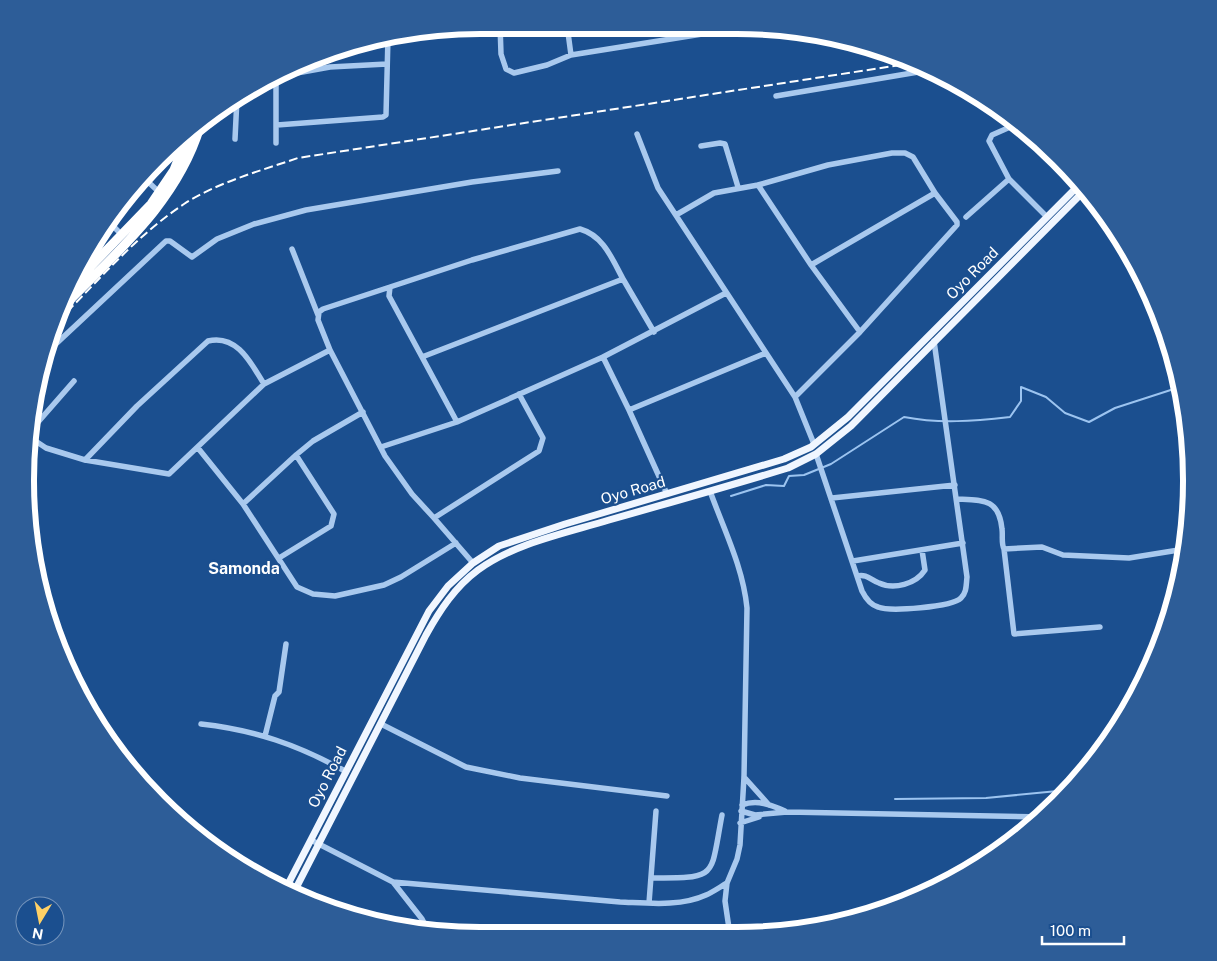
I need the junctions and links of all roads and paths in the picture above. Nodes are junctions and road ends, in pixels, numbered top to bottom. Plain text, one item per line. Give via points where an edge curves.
1 (500, 34) edge
2 (568, 34) edge
3 (702, 34) edge
4 (388, 43) edge
5 (571, 55) junction
6 (388, 64) junction
7 (917, 72) edge
8 (300, 73) edge
9 (276, 84) edge
10 (776, 96) dead end
11 (237, 106) edge
12 (277, 125) junction
13 (1010, 127) edge
14 (637, 134) dead end
15 (196, 137) edge
16 (235, 139) dead end
17 (276, 143) dead end
18 (701, 146) dead end
19 (183, 148) edge
20 (558, 171) dead end
21 (1009, 179) junction
22 (148, 182) edge
23 (758, 184) junction
24 (738, 187) junction
25 (1075, 189) edge
26 (935, 193) junction
27 (1080, 195) edge
28 (162, 196) junction
29 (676, 215) junction
30 (966, 217) dead end
31 (1047, 217) junction
32 (113, 226) edge
33 (1038, 231) junction
34 (121, 234) junction
35 (292, 249) dead end
36 (812, 265) junction
37 (89, 266) edge
38 (623, 279) junction
39 (390, 287) junction
40 (726, 293) junction
41 (75, 294) edge
42 (318, 315) junction
43 (654, 332) junction
44 (860, 332) junction
45 (934, 341) junction
46 (55, 345) edge
47 (330, 350) junction
48 (766, 352) junction
49 (422, 357) junction
50 (603, 357) junction
51 (74, 381) dead end
52 (264, 384) junction
53 (519, 394) junction
54 (795, 397) junction
55 (629, 410) junction
56 (362, 412) junction
57 (458, 422) junction
58 (38, 423) edge
59 (36, 442) edge
60 (814, 444) junction
61 (381, 447) junction
62 (198, 448) junction
63 (816, 454) junction
64 (296, 455) junction
65 (84, 460) junction
66 (956, 485) junction
67 (710, 491) junction
68 (668, 494) junction
69 (832, 498) junction
70 (957, 499) junction
71 (243, 504) junction
72 (434, 518) junction
73 (456, 543) junction
74 (963, 544) junction
75 (1004, 549) junction
76 (922, 550) junction
77 (1177, 551) edge
78 (279, 558) junction
79 (853, 561) junction
80 (472, 563) junction
81 (857, 576) junction
82 (1100, 627) dead end
83 (286, 644) dead end
84 (202, 724) dead end
85 (381, 724) junction
86 (265, 736) junction
87 (345, 771) junction
88 (744, 777) junction
89 (667, 796) dead end
90 (769, 805) junction
91 (741, 808) junction
92 (656, 811) dead end
93 (787, 812) junction
94 (722, 814) dead end
95 (765, 814) junction
96 (1030, 817) edge
97 (740, 823) junction
98 (311, 840) junction
99 (320, 844) junction
100 (652, 878) junction
101 (393, 882) junction
102 (288, 883) edge
103 (727, 883) junction
104 (297, 887) edge
105 (650, 903) junction
106 (424, 923) edge
107 (729, 927) edge

1 - 5 street via 501,54 506,69 514,73
2 - 5 street
3 - 5 street
4 - 6 street
6 - 8 street via 330,67
6 - 12 street via 388,112 383,117
7 - 10 street
9 - 12 street
11 - 16 street
12 - 17 street
13 - 21 street via 989,139
14 - 29 street via 658,188
15 - 28 highway via 184,166
18 - 24 street via 725,144
19 - 28 highway
20 - 46 street via 306,210 254,224 217,239 192,258 166,241
21 - 30 street
21 - 31 street
22 - 28 street
23 - 24 street
23 - 26 street via 828,165 905,153 919,164
23 - 36 street
24 - 29 street via 714,194
25 - 31 main road, Oyo Road
26 - 36 street
26 - 44 street via 957,225
27 - 33 main road, Oyo Road
28 - 34 highway
28 - 41 highway via 138,232
29 - 40 street
31 - 33 main road, Oyo Road
32 - 34 street
33 - 45 main road, Oyo Road
33 - 60 main road, Oyo Road via 848,417
34 - 37 highway
35 - 42 street
36 - 44 street
38 - 39 street via 600,240 594,234 580,230
38 - 43 street
38 - 49 street
39 - 42 street via 323,309
39 - 49 street via 389,296
40 - 43 street
40 - 48 street
42 - 47 street
43 - 50 street
44 - 54 street
45 - 63 main road, Oyo Road via 851,426
45 - 66 street
47 - 52 street
47 - 56 street
48 - 54 street
48 - 55 street
49 - 57 street
50 - 53 street
50 - 55 street
51 - 58 street
52 - 62 street
52 - 65 street via 236,346 218,339 208,341
53 - 57 street
53 - 72 street via 543,438 539,452
54 - 60 street
55 - 68 street
56 - 61 street
56 - 64 street
57 - 61 street
59 - 65 street
60 - 68 main road, Oyo Road via 768,465
61 - 72 street via 391,466
62 - 65 street via 168,474
62 - 71 street
63 - 67 main road, Oyo Road via 788,468
63 - 69 street
64 - 71 street
64 - 78 street via 334,518 331,526
66 - 69 street
66 - 70 street
67 - 85 main road, Oyo Road via 512,551 478,570 455,590 437,615
67 - 88 street via 744,585 747,608
68 - 80 main road, Oyo Road via 508,543
69 - 79 street
70 - 74 street
70 - 75 street via 983,500 992,504 1000,517
71 - 78 street
72 - 73 street
73 - 78 street via 384,585 335,596 314,594 297,587
73 - 80 street
74 - 76 street
74 - 81 street via 966,591 960,600 949,604 900,609 875,606 865,597
75 - 77 street via 1042,547 1063,555 1129,558
75 - 82 street via 1014,634
76 - 79 street
76 - 81 street via 925,570 912,583 884,585 867,576
79 - 81 street
80 - 87 main road, Oyo Road via 429,610
83 - 86 street via 280,692 275,696
84 - 86 street via 239,728
85 - 89 street via 466,767 520,778
85 - 99 main road, Oyo Road
86 - 87 street via 312,752
87 - 98 main road, Oyo Road
88 - 90 street
88 - 91 street
90 - 91 street via 755,802
90 - 93 street
91 - 95 street via 748,815
91 - 97 street
92 - 100 street
93 - 95 street
93 - 96 street
94 - 100 street via 712,865 704,875
95 - 97 street
97 - 103 street via 737,859
98 - 99 street
98 - 102 main road, Oyo Road
99 - 101 street
99 - 104 main road, Oyo Road
100 - 105 street
101 - 105 street
101 - 106 street
103 - 105 street via 685,902
103 - 107 street via 725,901

